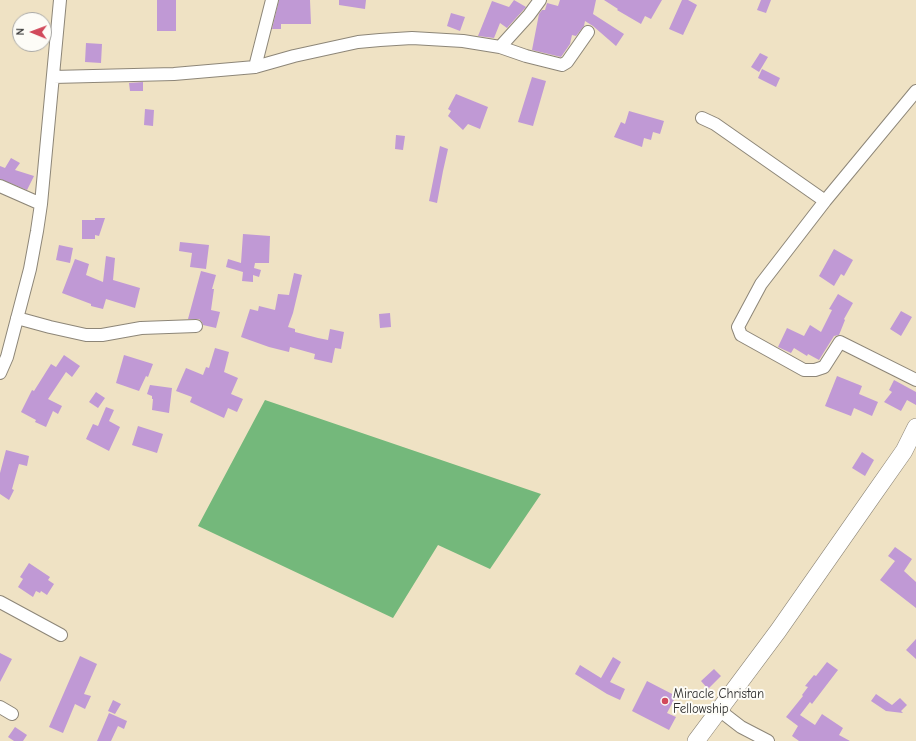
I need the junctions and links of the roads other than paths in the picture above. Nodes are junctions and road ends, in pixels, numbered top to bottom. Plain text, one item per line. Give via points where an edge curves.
1 (60, 0) edge
2 (272, 0) edge
3 (540, 0) edge
4 (588, 32) dead end
5 (500, 47) junction
6 (255, 67) junction
7 (54, 77) junction
8 (916, 91) edge
9 (702, 118) dead end
10 (0, 186) edge
11 (825, 201) junction
12 (41, 204) junction
13 (17, 318) junction
14 (196, 326) dead end
15 (0, 373) edge
16 (916, 380) edge
17 (916, 427) edge
18 (0, 602) edge
19 (61, 635) dead end
20 (0, 707) edge
21 (719, 710) junction
22 (12, 714) dead end
23 (696, 741) edge
24 (768, 741) edge

1 - 7 street
2 - 6 street
3 - 5 street
4 - 5 street via 562,65
5 - 6 street via 455,40 380,40 358,42
6 - 7 street via 174,74
7 - 12 street
8 - 11 street
9 - 11 street via 715,124
10 - 12 street
11 - 16 street via 761,284 738,328 741,335 804,370 824,367 840,342
12 - 13 street via 30,269
13 - 14 street via 86,335 141,328
13 - 15 street
17 - 21 street via 904,452
18 - 19 street
20 - 22 street
21 - 23 street
21 - 24 street

